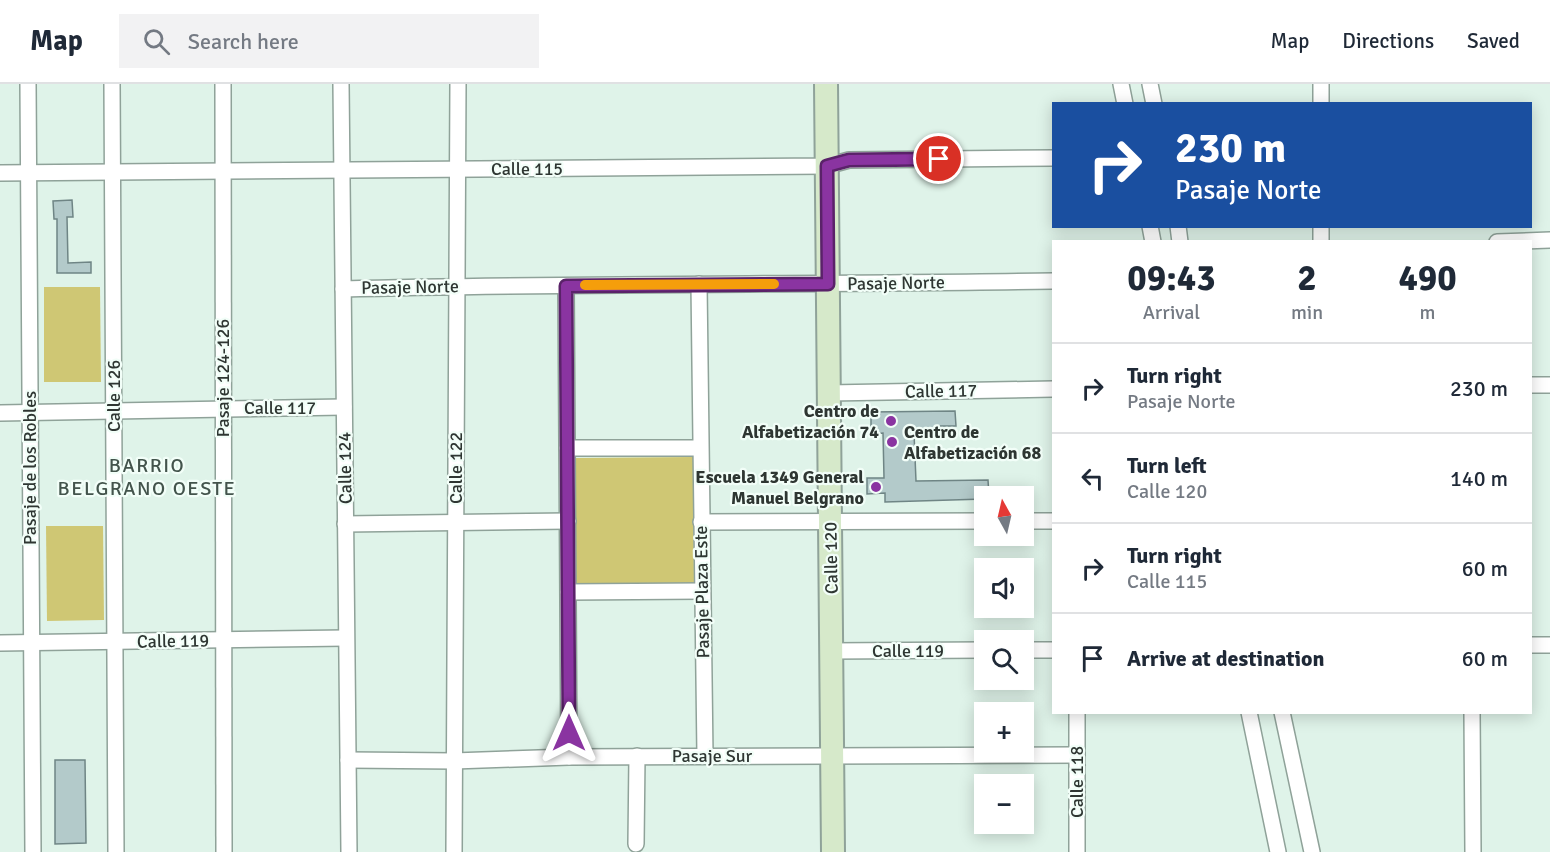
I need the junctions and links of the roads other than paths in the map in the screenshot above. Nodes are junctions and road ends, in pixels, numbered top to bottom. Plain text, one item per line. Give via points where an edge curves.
1 (27, 84) edge
2 (112, 84) edge
3 (223, 84) edge
4 (341, 84) edge
5 (458, 84) edge
6 (826, 84) edge
7 (1121, 84) edge
8 (1150, 84) edge
9 (1321, 84) edge
10 (1125, 102) edge
11 (1154, 102) edge
12 (1321, 102) edge
13 (1052, 158) edge
14 (827, 166) junction
15 (458, 169) junction
16 (342, 170) junction
17 (112, 172) junction
18 (223, 172) junction
19 (0, 173) edge
20 (28, 173) junction
21 (1550, 240) edge
22 (1532, 241) edge
23 (1052, 281) edge
24 (828, 284) junction
25 (699, 285) junction
26 (457, 286) junction
27 (566, 286) junction
28 (343, 289) junction
29 (1532, 385) edge
30 (1550, 385) edge
31 (1052, 389) edge
32 (829, 393) junction
33 (344, 407) junction
34 (223, 408) junction
35 (114, 410) junction
36 (0, 413) edge
37 (30, 413) junction
38 (567, 448) junction
39 (700, 448) junction
40 (568, 521) junction
41 (974, 521) edge
42 (1034, 521) edge
43 (1052, 521) edge
44 (701, 522) junction
45 (830, 522) junction
46 (345, 524) junction
47 (456, 524) junction
48 (702, 591) junction
49 (568, 592) junction
50 (346, 638) junction
51 (224, 640) junction
52 (32, 642) junction
53 (115, 642) junction
54 (0, 643) edge
55 (1532, 645) edge
56 (1550, 645) edge
57 (974, 650) edge
58 (1034, 650) edge
59 (1052, 650) edge
60 (831, 651) junction
61 (1077, 714) edge
62 (1250, 714) edge
63 (1282, 714) edge
64 (1472, 714) edge
65 (832, 755) junction
66 (1077, 755) junction
67 (637, 756) junction
68 (705, 756) junction
69 (569, 757) junction
70 (348, 760) junction
71 (454, 761) junction
72 (636, 844) dead end
73 (33, 852) edge
74 (116, 852) edge
75 (224, 852) edge
76 (349, 852) edge
77 (454, 852) edge
78 (833, 852) edge
79 (1077, 852) edge
80 (1278, 852) edge
81 (1312, 852) edge
82 (1473, 852) edge

1 - 20 street, Pasaje de los Robles
2 - 17 street, Calle 126
3 - 18 street, Pasaje 124-126
4 - 16 street, Calle 124
5 - 15 street, Calle 122
6 - 14 street, Calle 120
7 - 10 street
8 - 11 street
9 - 12 street
13 - 14 street, Calle 115 via 849,160
14 - 15 street, Calle 115
14 - 24 street, Calle 120
15 - 16 street, Calle 115
15 - 26 street, Calle 122
16 - 18 street, Calle 115
16 - 28 street, Calle 124
17 - 18 street, Calle 115
17 - 20 street, Calle 115
17 - 35 street, Calle 126
18 - 34 street, Pasaje 124-126
19 - 20 street, Calle 115
20 - 37 street, Pasaje de los Robles
21 - 22 street
23 - 24 street, Pasaje Norte
24 - 25 street, Pasaje Norte
24 - 32 street, Calle 120
25 - 27 street, Pasaje Norte
25 - 39 street, Pasaje Plaza Este
26 - 27 street, Pasaje Norte
26 - 28 street, Pasaje Norte
26 - 47 street, Calle 122
27 - 38 street
28 - 33 street, Calle 124
29 - 30 street
31 - 32 street, Calle 117
32 - 45 street, Calle 120
33 - 34 street, Calle 117
33 - 46 street, Calle 124
34 - 35 street, Calle 117
34 - 51 street, Pasaje 124-126
35 - 37 street, Calle 117
35 - 53 street, Calle 126
36 - 37 street, Calle 117
37 - 52 street, Pasaje de los Robles
38 - 39 street
38 - 40 street
39 - 44 street, Pasaje Plaza Este
40 - 47 street
40 - 49 street
41 - 45 street
42 - 43 street
44 - 45 street
44 - 48 street, Pasaje Plaza Este
45 - 60 street, Calle 120
46 - 47 street
46 - 50 street, Calle 124
47 - 71 street, Calle 122
48 - 49 street
48 - 68 street, Pasaje Plaza Este
49 - 69 street
50 - 51 street, Calle 119
50 - 70 street, Calle 124
51 - 53 street, Calle 119
51 - 75 street, Pasaje 124-126
52 - 53 street, Calle 119
52 - 54 street, Calle 119
52 - 73 street, Pasaje de los Robles
53 - 74 street, Calle 126
55 - 56 street
57 - 60 street, Calle 119
58 - 59 street
60 - 65 street, Calle 120
61 - 66 street, Calle 118
62 - 80 street
63 - 81 street
64 - 82 street
65 - 66 street, Pasaje Sur
65 - 68 street, Pasaje Sur
65 - 78 street, Calle 120
66 - 79 street, Calle 118
67 - 68 street, Pasaje Sur
67 - 69 street, Pasaje Sur
67 - 72 street
69 - 71 street, Pasaje Sur
70 - 71 street, Pasaje Sur
70 - 76 street, Calle 124
71 - 77 street, Calle 122

